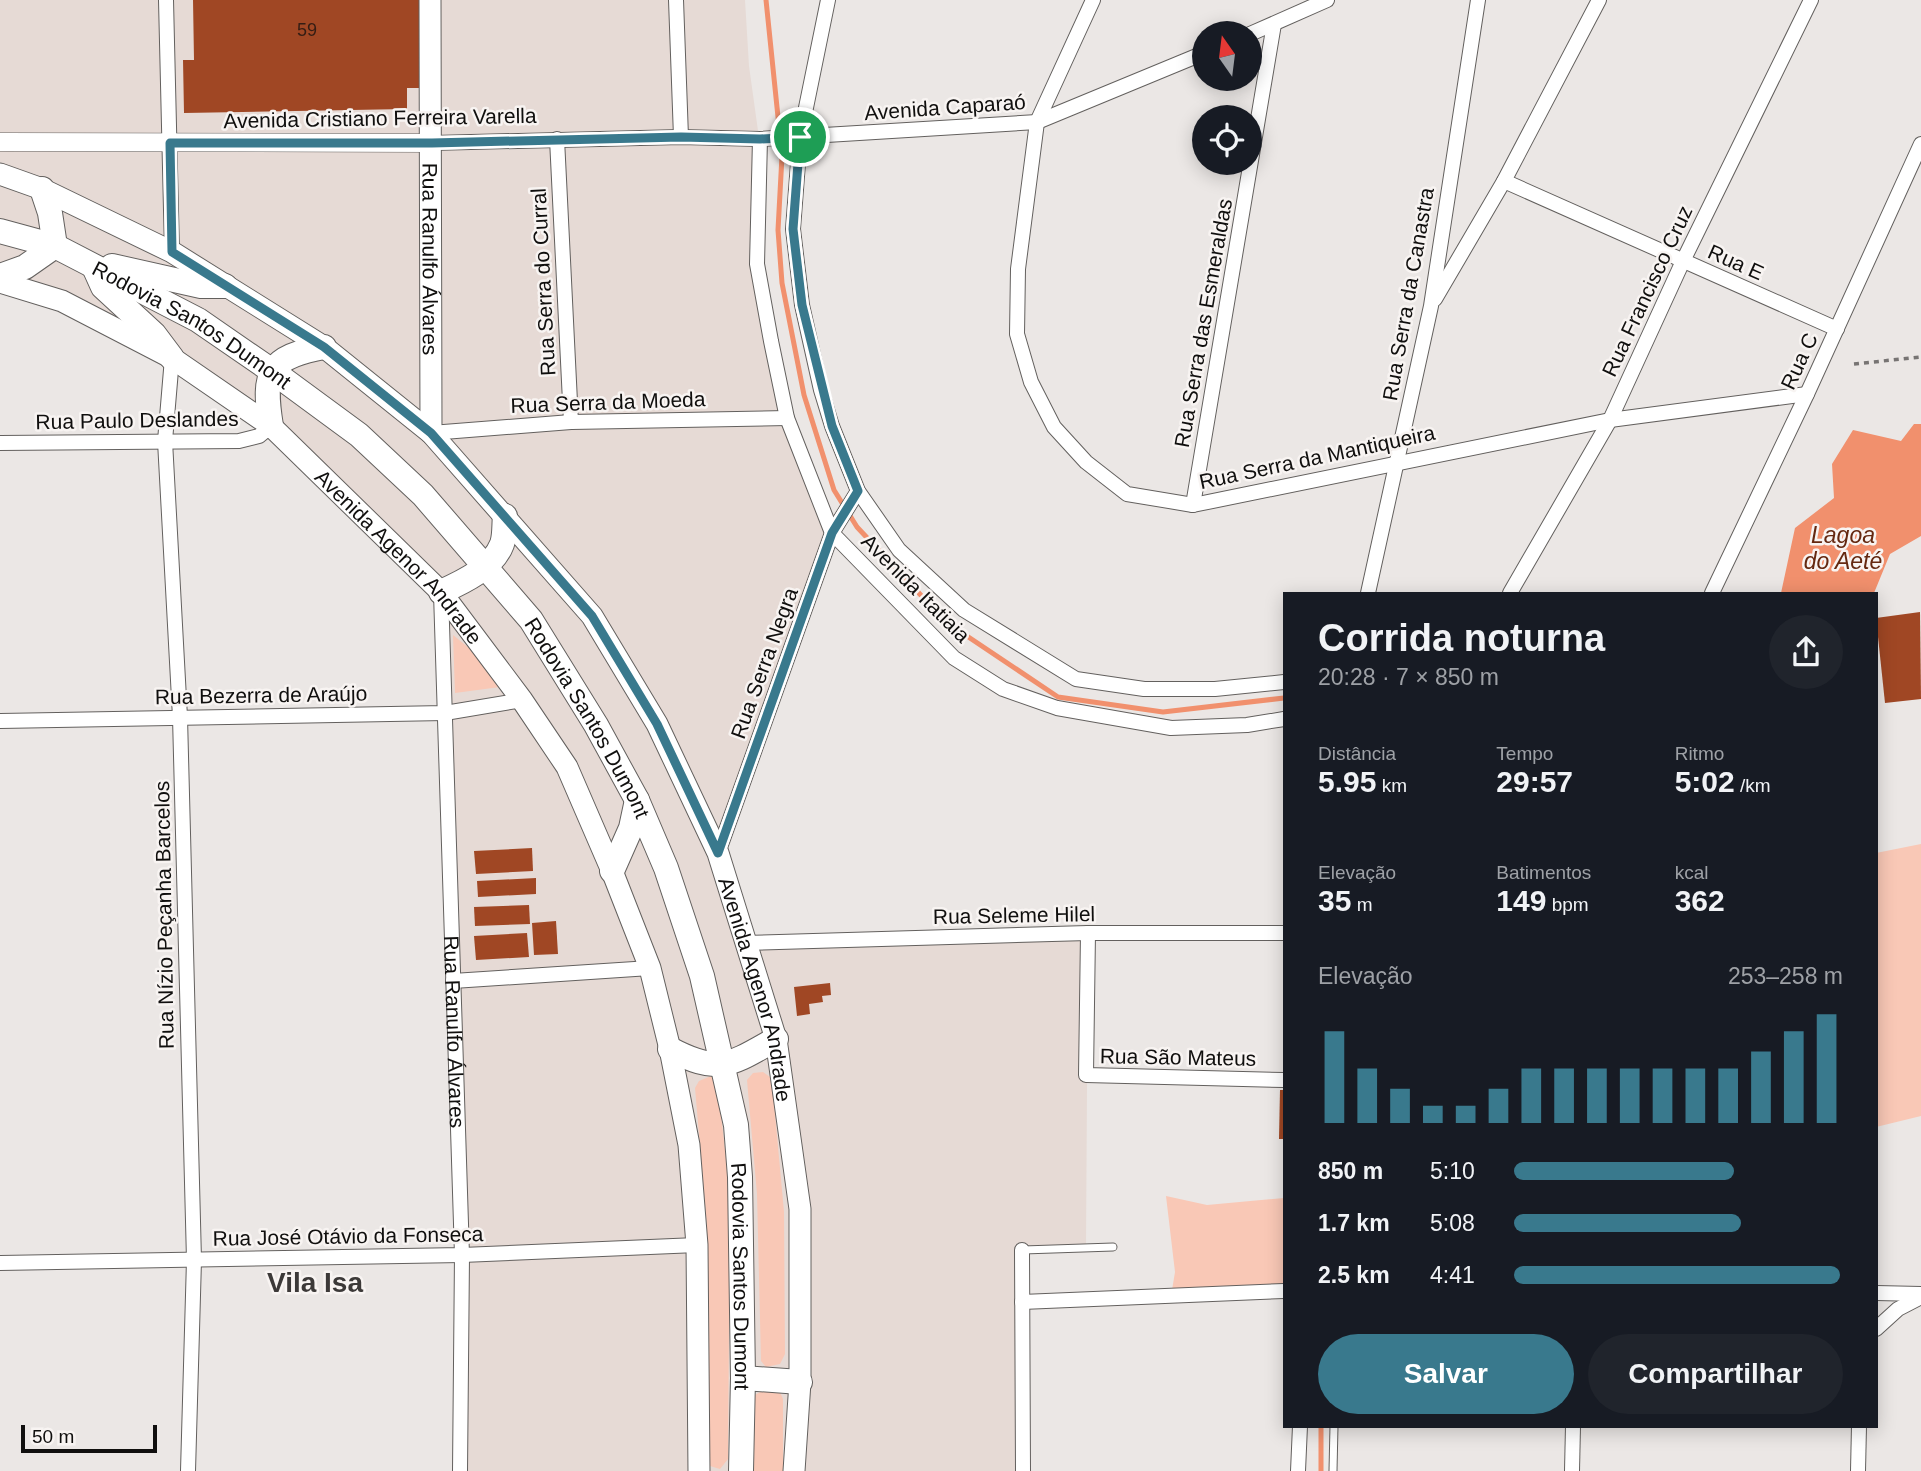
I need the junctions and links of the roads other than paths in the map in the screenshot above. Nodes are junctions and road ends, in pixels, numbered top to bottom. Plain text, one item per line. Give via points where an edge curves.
1 (166, 0) edge
2 (430, 0) edge
3 (676, 0) edge
4 (828, 0) edge
5 (1093, 0) edge
6 (1327, 0) edge
7 (1478, 0) edge
8 (1599, 0) edge
9 (1811, 0) edge
10 (1274, 24) junction
11 (1262, 29) edge
12 (1192, 58) edge
13 (1037, 122) junction
14 (681, 137) junction
15 (800, 137) junction
16 (557, 139) junction
17 (760, 139) junction
18 (0, 142) edge
19 (170, 143) junction
20 (432, 143) junction
21 (1921, 144) edge
22 (0, 174) edge
23 (1504, 181) junction
24 (42, 188) junction
25 (0, 231) edge
26 (55, 246) junction
27 (172, 252) junction
28 (1683, 261) junction
29 (93, 266) junction
30 (0, 276) edge
31 (0, 282) edge
32 (225, 286) junction
33 (1431, 306) junction
34 (1837, 329) junction
35 (324, 347) junction
36 (172, 358) junction
37 (272, 371) junction
38 (1807, 394) junction
39 (787, 418) junction
40 (1609, 420) junction
41 (571, 422) junction
42 (271, 426) junction
43 (431, 433) junction
44 (165, 440) junction
45 (0, 443) edge
46 (1398, 461) junction
47 (858, 491) junction
48 (1193, 505) junction
49 (505, 516) junction
50 (832, 533) junction
51 (486, 565) junction
52 (441, 592) junction
53 (1368, 592) edge
54 (1511, 592) edge
55 (1712, 592) edge
56 (1283, 682) edge
57 (522, 700) junction
58 (445, 713) junction
59 (180, 718) junction
60 (1283, 719) edge
61 (0, 721) edge
62 (637, 800) junction
63 (718, 853) junction
64 (612, 871) junction
65 (1088, 933) junction
66 (1283, 933) edge
67 (744, 943) junction
68 (650, 968) junction
69 (453, 981) junction
70 (776, 1039) junction
71 (670, 1049) junction
72 (724, 1066) junction
73 (1283, 1080) edge
74 (697, 1245) junction
75 (1113, 1247) dead end
76 (1022, 1250) joint
77 (462, 1255) junction
78 (194, 1261) junction
79 (0, 1263) edge
80 (1283, 1291) edge
81 (1878, 1293) edge
82 (1921, 1295) edge
83 (1022, 1302) junction
84 (1878, 1327) edge
85 (743, 1378) junction
86 (800, 1382) junction
87 (1300, 1428) edge
88 (1334, 1428) edge
89 (1573, 1428) edge
90 (1859, 1428) edge
91 (188, 1471) edge
92 (460, 1471) edge
93 (699, 1471) edge
94 (741, 1471) edge
95 (794, 1471) edge
96 (1023, 1471) edge
97 (1298, 1471) edge
98 (1333, 1471) edge
99 (1572, 1471) edge
100 (1858, 1471) edge

1 - 19 street
2 - 20 main road, Rua Ranulfo Álvares
3 - 14 street
4 - 15 street, Avenida Itatiaia
5 - 13 street, Rua Serra da Mantiqueira
6 - 10 street
7 - 33 street, Rua Serra da Canastra
8 - 23 street
9 - 28 street, Rua Francisco Cruz
10 - 11 street
10 - 48 street, Rua Serra das Esmeraldas
12 - 13 street, Avenida Caparaó
13 - 15 street, Avenida Caparaó
13 - 48 street, Rua Serra da Mantiqueira via 1018,282 1017,334 1031,382 1054,427 1086,462 1126,494
14 - 16 street, Avenida Cristiano Ferreira Varella
14 - 17 street, Avenida Cristiano Ferreira Varella
15 - 17 street, Avenida Caparaó
15 - 47 street, Avenida Itatiaia via 793,229 802,305 832,426
16 - 20 street, Avenida Cristiano Ferreira Varella
16 - 41 street, Rua Serra do Curral
17 - 39 street, Avenida Itatiaia via 757,264
18 - 19 street, Avenida Cristiano Ferreira Varella
19 - 20 street, Avenida Cristiano Ferreira Varella
19 - 27 street
20 - 43 main road, Rua Ranulfo Álvares
21 - 34 street, Rua C
22 - 24 main road, Avenida Agenor Andrade
23 - 28 street, Rua E
23 - 33 street
24 - 26 highway
24 - 27 main road, Avenida Agenor Andrade
25 - 26 highway, Rodovia Santos Dumont
26 - 29 highway, Rodovia Santos Dumont
26 - 30 highway via 26,267
27 - 32 main road, Avenida Agenor Andrade
28 - 34 street, Rua E
28 - 40 street, Rua Francisco Cruz
29 - 32 highway via 113,266 201,286
29 - 36 highway via 103,287 154,334
29 - 37 highway, Rodovia Santos Dumont via 198,320
31 - 36 main road, Avenida Agenor Andrade via 62,301
32 - 35 main road, Avenida Agenor Andrade
33 - 46 street, Rua Serra da Canastra
34 - 38 street, Rua C
35 - 37 highway via 294,352
35 - 43 main road, Avenida Agenor Andrade
36 - 42 main road, Avenida Agenor Andrade
36 - 44 street, Rua Nízio Peçanha Barcelos
37 - 42 highway via 266,396
37 - 51 highway, Rodovia Santos Dumont via 359,435 423,495
38 - 40 street, Rua Serra da Mantiqueira
38 - 55 street, Rua C
39 - 41 street, Rua Serra da Moeda
39 - 50 street, Avenida Itatiaia
40 - 46 street, Rua Serra da Mantiqueira
40 - 54 street, Rua Francisco Cruz
41 - 43 street, Rua Serra da Moeda
42 - 44 street, Rua Paulo Deslandes via 259,436 239,441
42 - 52 main road, Avenida Agenor Andrade
43 - 49 main road, Avenida Agenor Andrade
44 - 45 street, Rua Paulo Deslandes
44 - 59 street, Rua Nízio Peçanha Barcelos
46 - 48 street, Rua Serra da Mantiqueira
46 - 53 street, Rua Serra da Canastra
47 - 50 street, Rua Serra Negra
47 - 56 street, Avenida Itatiaia via 899,550 964,610 1076,679 1156,689
49 - 51 highway via 502,544
49 - 63 main road, Avenida Agenor Andrade via 592,616 657,724
50 - 60 street, Avenida Itatiaia via 954,657 1003,688 1057,708 1171,728
50 - 63 street, Rua Serra Negra
51 - 52 highway
51 - 62 highway, Rodovia Santos Dumont via 531,620
52 - 57 main road, Avenida Agenor Andrade
52 - 58 street, Rua Ranulfo Álvares
57 - 58 street, Rua Bezerra de Araújo
57 - 64 main road, Avenida Agenor Andrade via 567,767
58 - 59 street, Rua Bezerra de Araújo
58 - 69 street, Rua Ranulfo Álvares
59 - 61 street, Rua Bezerra de Araújo
59 - 78 street, Rua Nízio Peçanha Barcelos
62 - 64 highway via 631,828
62 - 72 highway, Rodovia Santos Dumont via 666,867 702,976
63 - 67 main road, Avenida Agenor Andrade
64 - 68 main road, Avenida Agenor Andrade
65 - 66 street, Rua Seleme Hilel
65 - 67 street, Rua Seleme Hilel
65 - 73 street, Rua São Mateus via 1086,1075
67 - 70 main road, Avenida Agenor Andrade
68 - 69 street
68 - 71 main road, Avenida Agenor Andrade
69 - 77 street, Rua Ranulfo Álvares
70 - 72 highway
70 - 86 main road, Avenida Agenor Andrade via 800,1209
71 - 72 highway via 693,1061
71 - 74 main road, Avenida Agenor Andrade via 689,1145
72 - 85 highway, Rodovia Santos Dumont via 740,1177
74 - 77 street, Rua José Otávio da Fonseca
74 - 93 main road, Avenida Agenor Andrade
75 - 76 lane
76 - 83 street
77 - 78 street, Rua José Otávio da Fonseca
77 - 92 street, Rua Ranulfo Álvares
78 - 79 street, Rua José Otávio da Fonseca
78 - 91 street, Rua Nízio Peçanha Barcelos
80 - 83 street
81 - 82 street
82 - 84 street
83 - 96 street
85 - 86 highway
85 - 94 highway, Rodovia Santos Dumont
86 - 95 main road, Avenida Agenor Andrade
87 - 97 street
88 - 98 lane
89 - 99 street
90 - 100 street

